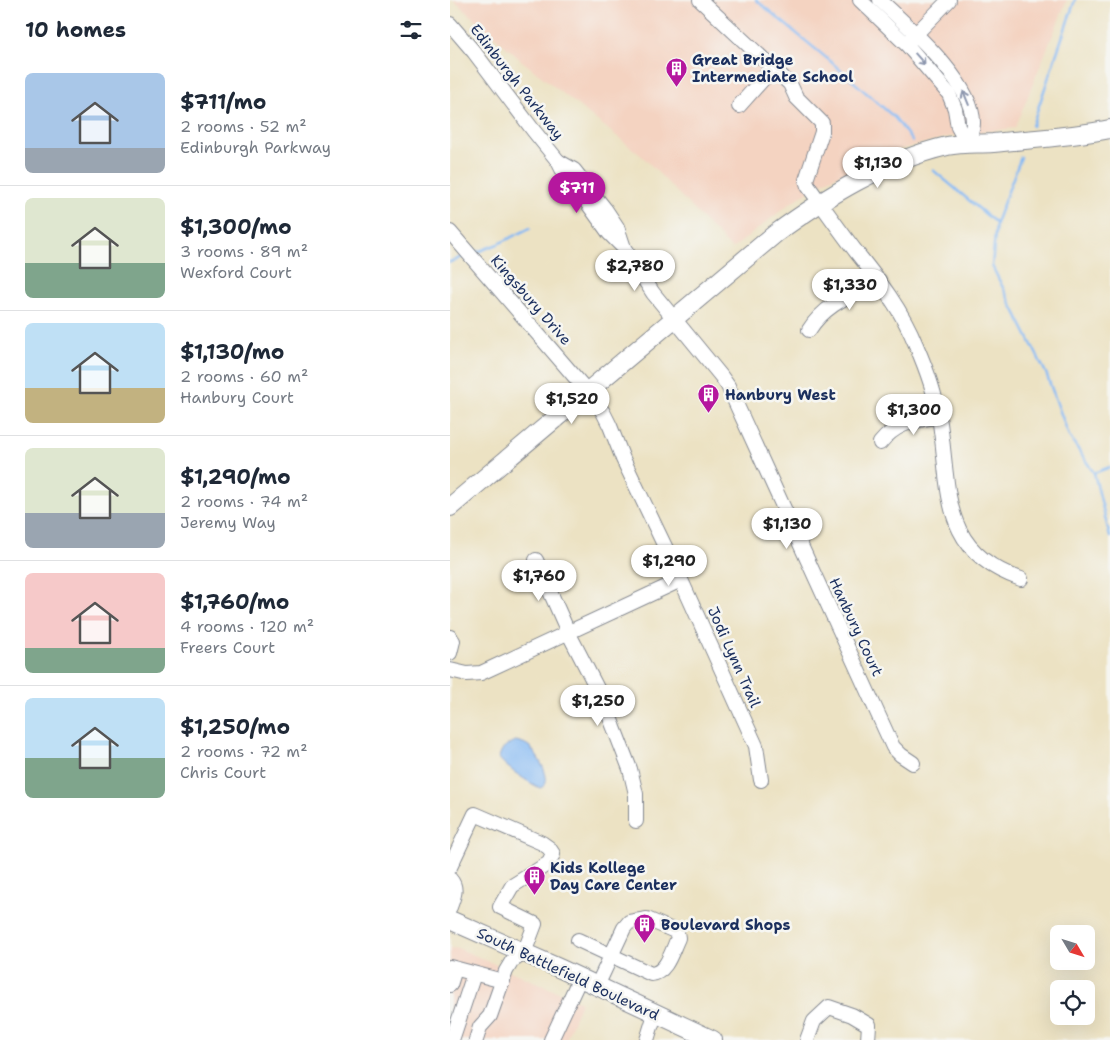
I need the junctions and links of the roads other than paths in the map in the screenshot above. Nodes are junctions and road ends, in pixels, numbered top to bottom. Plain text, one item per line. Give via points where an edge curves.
1 (700, 0) edge
2 (860, 0) edge
3 (880, 0) edge
4 (947, 1) edge
5 (450, 24) edge
6 (911, 39) junction
7 (773, 68) junction
8 (955, 78) junction
9 (944, 87) junction
10 (738, 106) dead end
11 (1110, 129) edge
12 (968, 145) junction
13 (820, 202) junction
14 (450, 232) edge
15 (879, 280) junction
16 (673, 319) junction
17 (808, 330) dead end
18 (587, 390) junction
19 (939, 416) junction
20 (880, 443) dead end
21 (450, 507) edge
22 (536, 560) dead end
23 (1021, 579) dead end
24 (681, 580) junction
25 (568, 632) junction
26 (450, 636) edge
27 (450, 653) edge
28 (450, 670) edge
29 (912, 763) dead end
30 (761, 780) dead end
31 (636, 821) dead end
32 (450, 867) edge
33 (450, 879) edge
34 (450, 907) edge
35 (450, 920) edge
36 (578, 940) dead end
37 (524, 953) junction
38 (611, 955) junction
39 (453, 968) edge
40 (474, 974) junction
41 (580, 978) junction
42 (503, 982) junction
43 (450, 985) edge
44 (597, 986) junction
45 (655, 1014) junction
46 (452, 1040) edge
47 (476, 1040) edge
48 (551, 1040) edge
49 (647, 1040) edge
50 (713, 1040) edge
51 (807, 1040) edge
52 (868, 1040) edge

1 - 7 street
2 - 6 street
3 - 6 street
4 - 6 street
5 - 16 street, Edinburgh Parkway via 558,161 566,177 590,197 617,227 624,248
6 - 8 street
6 -> 9 street
7 - 10 street
7 - 13 street via 822,123 806,180
8 - 9 street
12 -> 8 street via 973,123 968,101
9 - 12 street
11 - 12 main road
12 - 13 main road via 949,146 913,156
13 - 15 street
13 - 16 main road via 775,234
14 - 18 street, Kingsbury Drive
15 - 17 street via 830,306
15 - 19 street via 900,311 916,344
16 - 18 main road
16 - 29 street, Hanbury Court via 728,386 893,747
18 - 21 main road
18 - 24 street, Jodi Lynn Trail via 610,426
19 - 20 street via 899,426
19 - 23 street via 949,498 961,534 987,563
22 - 25 street
24 - 25 street
24 - 30 street, Jodi Lynn Trail via 756,746
25 - 28 street via 481,672 467,674
25 - 31 street via 604,702 630,769 636,794
26 - 27 street via 453,641
32 - 37 street via 475,814 549,848 553,854 549,863 512,886 500,907 535,924
33 - 34 street via 455,892
35 - 37 main road, South Battlefield Boulevard
36 - 38 street
37 - 41 main road, South Battlefield Boulevard
37 - 42 street via 512,961
38 - 38 street via 629,922 647,920 677,932 678,938 662,970 657,973 651,974
38 - 44 street
39 - 40 street
39 - 43 street
40 - 42 street
40 - 46 street
41 - 44 main road, South Battlefield Boulevard
41 - 48 street
42 - 47 street via 490,1016 480,1027
44 - 45 main road, South Battlefield Boulevard
45 - 49 street
45 - 50 main road, South Battlefield Boulevard
51 - 52 street via 814,1021 829,1007 869,1025

